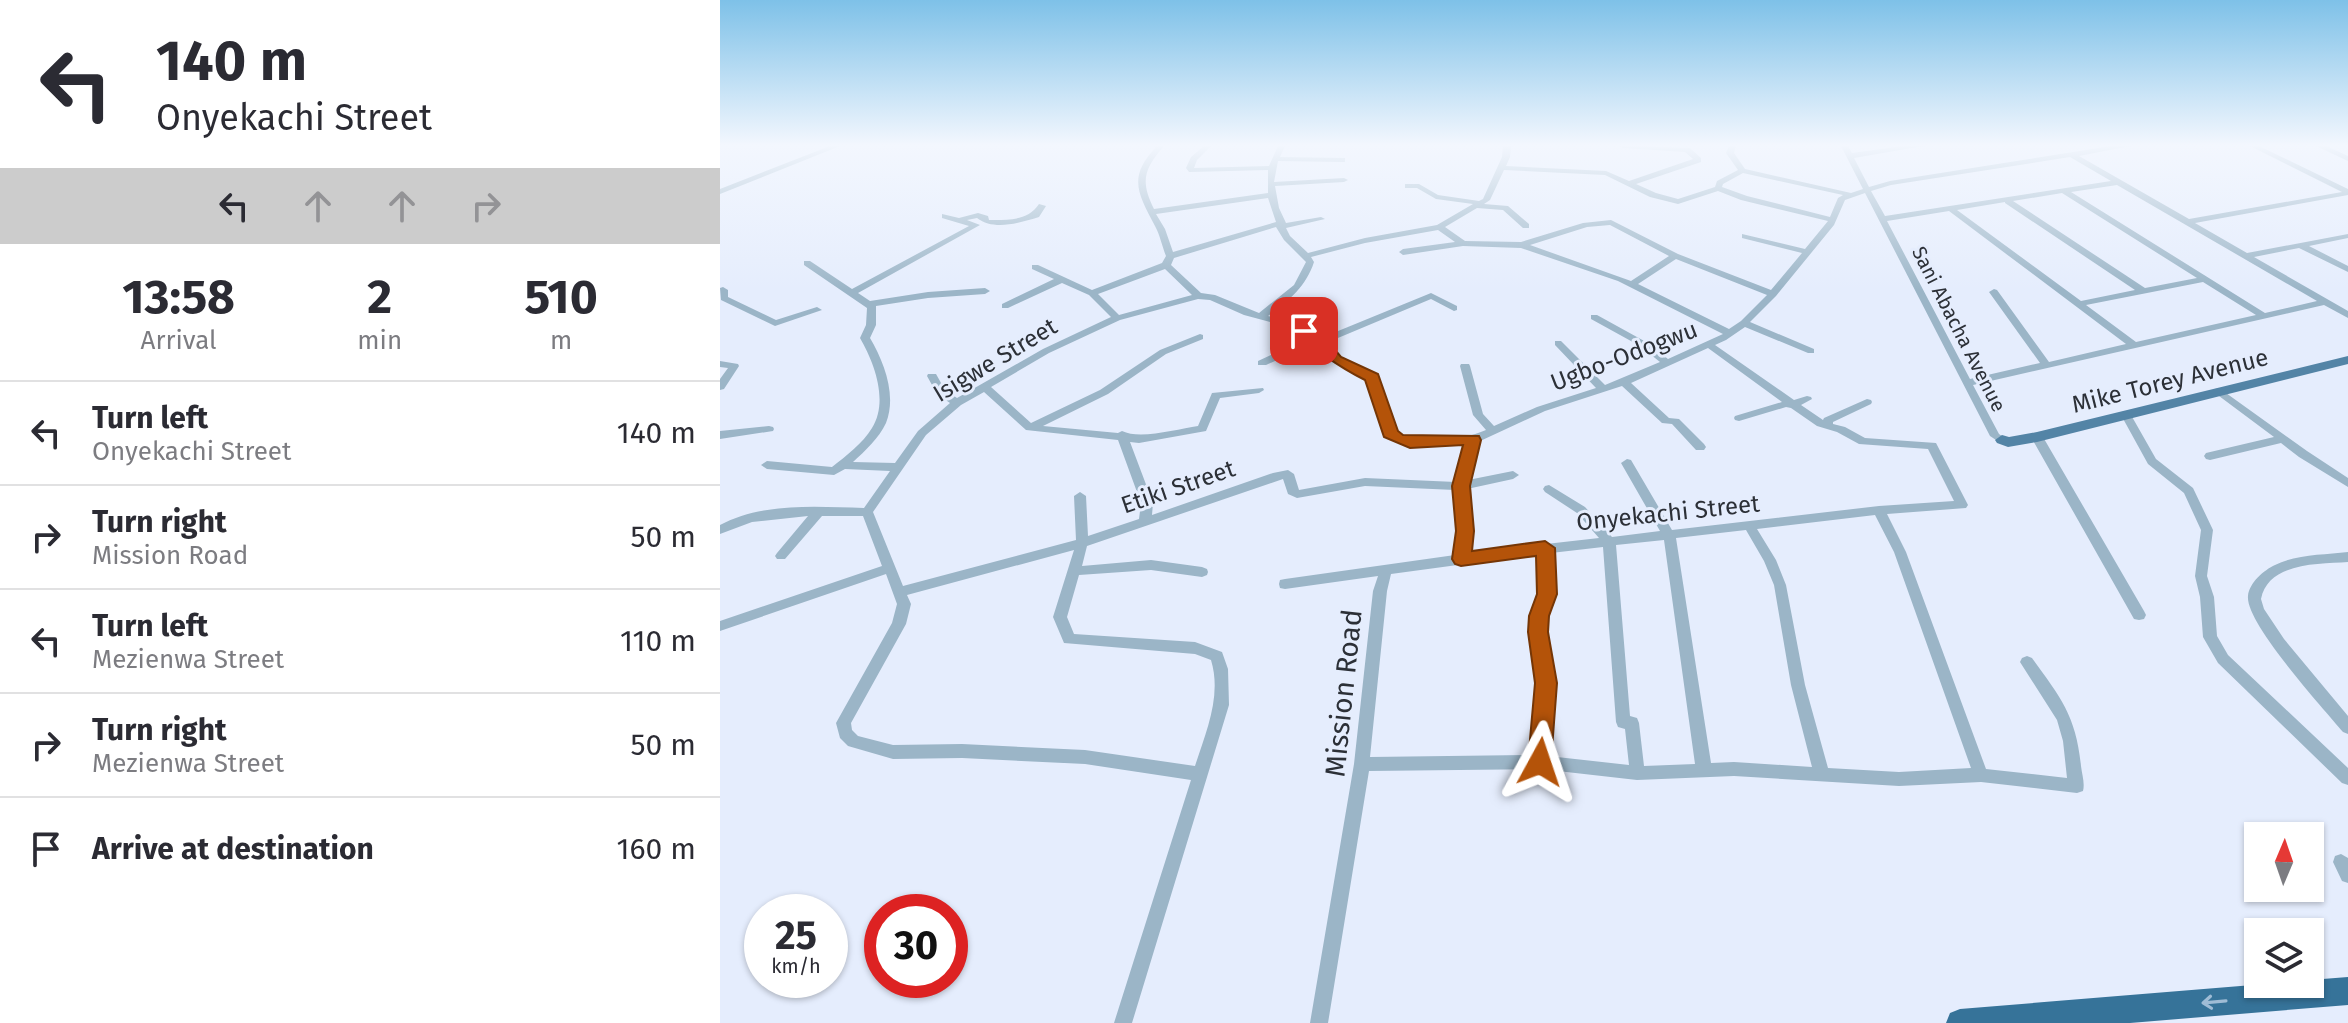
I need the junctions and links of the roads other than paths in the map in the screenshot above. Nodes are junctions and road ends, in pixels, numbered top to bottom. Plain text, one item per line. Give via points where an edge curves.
1 (1144, 194) edge
2 (1431, 194) edge
3 (1489, 194) edge
4 (1651, 194) edge
5 (1702, 194) edge
6 (1733, 194) edge
7 (1847, 194) edge
8 (1856, 194) edge
9 (1867, 194) edge
10 (2049, 194) edge
11 (2068, 194) edge
12 (2139, 194) edge
13 (2339, 194) edge
14 (1270, 195) joint
15 (1853, 195) junction
16 (2008, 201) junction
17 (1478, 204) junction
18 (1042, 206) dead end
19 (1951, 209) junction
20 (1150, 212) junction
21 (945, 216) dead end
22 (960, 219) junction
23 (1321, 219) dead end
24 (1882, 219) junction
25 (1833, 220) junction
26 (2187, 222) junction
27 (1281, 225) junction
28 (1526, 226) dead end
29 (1439, 227) junction
30 (1745, 236) dead end
31 (2348, 236) edge
32 (1463, 243) junction
33 (1522, 245) junction
34 (2300, 245) junction
35 (1403, 252) dead end
36 (1808, 252) junction
37 (1307, 256) junction
38 (1675, 256) junction
39 (2245, 256) junction
40 (1168, 260) junction
41 (807, 263) dead end
42 (1035, 267) dead end
43 (2348, 269) edge
44 (1062, 279) junction
45 (2204, 279) junction
46 (1632, 284) junction
47 (985, 291) dead end
48 (2143, 291) junction
49 (853, 292) junction
50 (1994, 292) dead end
51 (1092, 293) junction
52 (1773, 294) junction
53 (722, 296) edge
54 (1198, 296) junction
55 (2325, 302) junction
56 (869, 304) junction
57 (2079, 304) junction
58 (1005, 306) dead end
59 (1454, 308) dead end
60 (817, 310) dead end
61 (2348, 315) edge
62 (1261, 316) junction
63 (2264, 316) junction
64 (1594, 317) dead end
65 (1117, 318) junction
66 (1744, 323) junction
67 (1729, 333) junction
68 (1200, 337) dead end
69 (1317, 340) junction
70 (1558, 343) dead end
71 (1709, 345) junction
72 (2134, 345) junction
73 (1811, 351) dead end
74 (2347, 361) edge
75 (1262, 363) dead end
76 (1667, 363) junction
77 (720, 364) edge
78 (2046, 365) junction
79 (1465, 366) dead end
80 (932, 376) dead end
81 (1624, 382) junction
82 (1967, 383) junction
83 (984, 386) junction
84 (720, 387) edge
85 (1603, 389) junction
86 (1259, 390) dead end
87 (2219, 391) junction
88 (1807, 399) dead end
89 (1867, 402) dead end
90 (957, 403) junction
91 (1790, 404) junction
92 (2126, 415) junction
93 (1739, 418) dead end
94 (1828, 426) junction
95 (1030, 428) junction
96 (769, 429) dead end
97 (720, 435) edge
98 (1122, 435) junction
99 (1481, 435) junction
100 (2037, 437) junction
101 (2282, 439) junction
102 (2002, 440) joint
103 (1700, 447) dead end
104 (2210, 456) dead end
105 (1627, 463) dead end
106 (767, 465) dead end
107 (843, 465) junction
108 (899, 467) junction
109 (1513, 475) dead end
110 (2348, 483) edge
111 (1461, 486) junction
112 (1549, 489) dead end
113 (1080, 496) dead end
114 (1879, 510) junction
115 (818, 512) junction
116 (867, 512) junction
117 (1145, 521) junction
118 (1750, 527) junction
119 (720, 530) edge
120 (1670, 537) junction
121 (1082, 543) junction
122 (1610, 543) junction
123 (1545, 548) junction
124 (781, 556) dead end
125 (2348, 557) edge
126 (1461, 559) junction
127 (890, 568) junction
128 (1386, 570) junction
129 (1074, 571) junction
130 (1202, 572) dead end
131 (1285, 584) dead end
132 (901, 592) junction
133 (2139, 615) dead end
134 (720, 626) edge
135 (2027, 662) dead end
136 (2348, 727) edge
137 (1540, 762) junction
138 (1362, 764) junction
139 (1704, 771) junction
140 (1637, 773) junction
141 (1200, 774) junction
142 (1822, 775) junction
143 (1981, 775) junction
144 (2348, 778) edge
145 (2348, 991) edge
146 (1123, 1023) edge
147 (1319, 1023) edge
148 (1960, 1023) edge

1 - 20 street
2 - 17 street
3 - 17 street
4 - 5 street via 1678,202
6 - 25 street
7 - 15 street
8 - 15 street, Ugbo-Odogwu
9 - 24 street, Sani Abacha Avenue
10 - 16 street
11 - 45 street
12 - 26 street
13 - 26 street
14 - 20 street
14 - 27 street
15 - 25 street, Ugbo-Odogwu via 1840,199
16 - 19 street
16 - 48 street
17 - 28 street via 1505,208
17 - 29 street
18 - 22 street via 1036,215 1012,222 986,222 978,215
19 - 24 street
19 - 57 street
20 - 40 street
21 - 22 street
22 - 49 street via 976,225
23 - 27 street
24 - 82 street, Sani Abacha Avenue
25 - 36 street, Ugbo-Odogwu
26 - 39 street
27 - 37 street
27 - 40 street
29 - 32 street
29 - 37 street
30 - 36 street
31 - 34 street
32 - 33 street
32 - 35 street
33 - 38 street via 1603,221
33 - 46 street
34 - 39 street
34 - 43 street
36 - 52 street, Ugbo-Odogwu
37 - 62 street via 1303,280
38 - 46 street
38 - 52 street
39 - 55 street
40 - 51 street
40 - 54 street
41 - 49 street
42 - 44 street
44 - 51 street
44 - 58 street
45 - 48 street
45 - 63 street
46 - 67 street
47 - 56 street
48 - 57 street
49 - 56 street
50 - 78 street
51 - 65 street
52 - 66 street, Ugbo-Odogwu
53 - 60 street via 775,323
54 - 62 street
54 - 65 street, Isigwe Street
55 - 61 street
55 - 63 street
56 - 107 street via 871,325 865,338 877,355 883,412 878,428
57 - 72 street
59 - 69 street via 1431,296
62 - 69 street via 1296,326
63 - 72 street
64 - 76 street
65 - 83 street, Isigwe Street
66 - 67 street, Ugbo-Odogwu
66 - 73 street
67 - 71 street, Ugbo-Odogwu
68 - 95 street via 1163,352 1104,392
69 - 75 street
69 - 99 street, Ugbo-Odogwu via 1336,360 1372,378 1390,433 1397,439
70 - 85 street
71 - 76 street, Ugbo-Odogwu
71 - 91 street
72 - 78 street
74 - 87 main road, Mike Torey Avenue
76 - 81 street, Ugbo-Odogwu
77 - 84 street via 734,366
78 - 82 street
79 - 99 street
80 - 90 street via 941,392
81 - 85 street, Ugbo-Odogwu
81 - 103 street
82 - 102 street, Sani Abacha Avenue
83 - 90 street, Isigwe Street
83 - 95 street
85 - 99 street, Ugbo-Odogwu
86 - 98 street via 1216,395 1202,429 1139,439
87 - 92 main road, Mike Torey Avenue
87 - 101 street
88 - 91 street
89 - 94 street via 1828,420
90 - 108 street, Isigwe Street via 922,433
91 - 93 street
91 - 94 street
92 - 100 main road, Mike Torey Avenue
92 - 144 street via 2152,461 2189,491 2207,530 2201,576 2213,645
94 - 114 street, Onyekachi Street via 1863,441 1932,446 1962,505
95 - 98 street
96 - 97 street
98 - 117 street via 1147,503
99 - 111 street
100 - 102 main road, Mike Torey Avenue
100 - 133 street
101 - 104 street
101 - 110 street
105 - 120 street
106 - 107 street via 831,472
107 - 108 street
108 - 116 street, Isigwe Street
109 - 111 street
111 - 117 street, Etiki Street via 1365,482 1297,494 1288,474
111 - 126 street
112 - 122 street via 1593,520
113 - 121 street
114 - 118 street, Onyekachi Street
114 - 143 street via 1900,552
115 - 116 street
115 - 119 street via 731,522
115 - 124 street
116 - 127 street
117 - 121 street, Etiki Street
118 - 120 street, Onyekachi Street
118 - 142 street via 1780,585 1798,685
120 - 122 street, Onyekachi Street
120 - 139 street
121 - 129 street
121 - 132 street, Etiki Street
122 - 123 street, Onyekachi Street
122 - 140 street via 1623,722 1632,723
123 - 126 street, Onyekachi Street
123 - 137 street via 1547,594 1538,632 1546,683
125 - 136 street via 2277,569 2256,589 2254,600 2261,618
126 - 128 street
127 - 132 street
127 - 134 street
128 - 131 street
128 - 138 street, Mission Road
129 - 130 street via 1151,565
129 - 141 street via 1060,617 1069,639 1195,648 1217,656 1222,705
132 - 141 street via 899,624 843,723 853,741 893,752 1085,757
135 - 143 street via 2054,700 2071,741 2077,786
137 - 138 street
137 - 140 street
138 - 147 street, Mission Road
139 - 140 street
139 - 142 street
141 - 146 street
142 - 143 street
145 -> 148 highway

